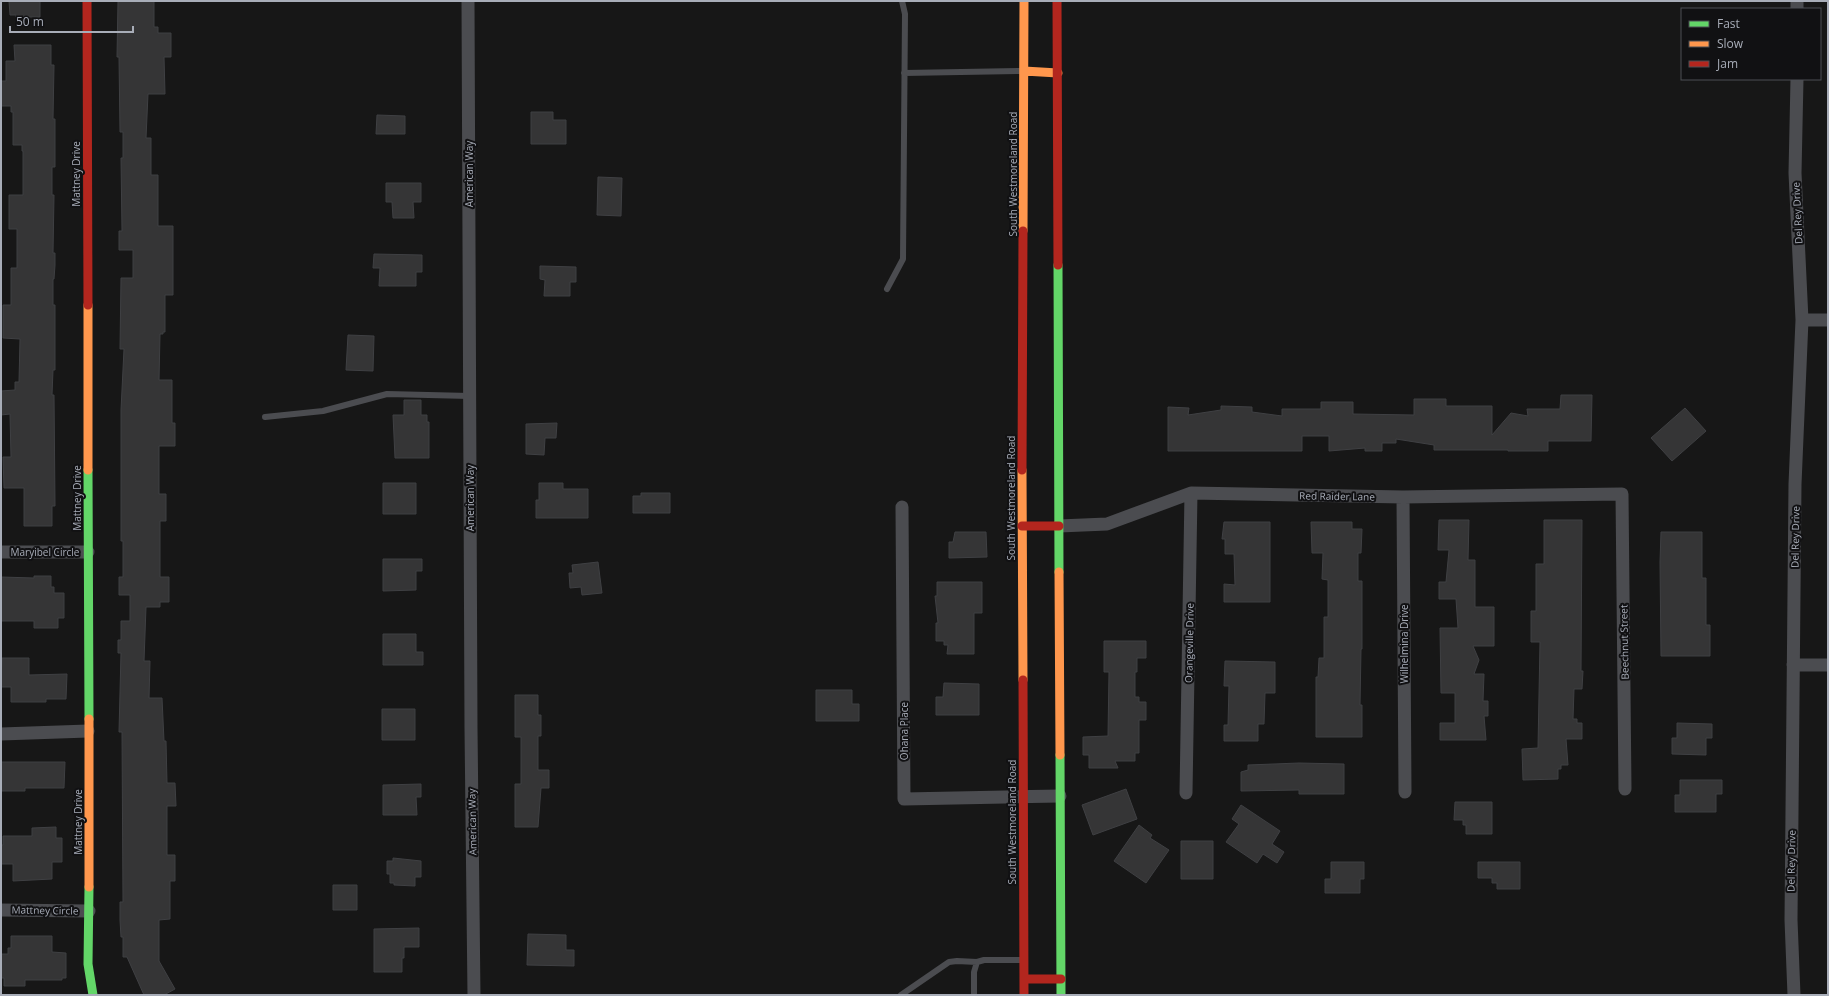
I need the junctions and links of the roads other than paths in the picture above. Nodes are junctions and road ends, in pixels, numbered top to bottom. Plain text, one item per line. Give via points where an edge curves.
1 (86, 1) edge
2 (468, 1) edge
3 (902, 1) edge
4 (1024, 1) edge
5 (1057, 1) edge
6 (1024, 71) junction
7 (904, 73) junction
8 (1058, 73) junction
9 (1797, 80) edge
10 (887, 289) dead end
11 (1802, 320) junction
12 (1828, 320) edge
13 (470, 396) junction
14 (265, 417) dead end
15 (1191, 493) junction
16 (1622, 494) joint
17 (1403, 497) junction
18 (902, 507) dead end
19 (1022, 526) junction
20 (1059, 526) junction
21 (1, 552) edge
22 (88, 552) junction
23 (1793, 665) junction
24 (1828, 665) edge
25 (88, 731) junction
26 (1, 734) edge
27 (1626, 790) dead end
28 (1405, 792) dead end
29 (1186, 793) dead end
30 (1060, 796) junction
31 (1023, 797) junction
32 (1, 910) edge
33 (89, 911) junction
34 (1024, 960) junction
35 (977, 962) junction
36 (1024, 979) junction
37 (1061, 979) junction
38 (93, 995) edge
39 (474, 995) edge
40 (901, 995) edge
41 (974, 995) edge
42 (1024, 995) edge
43 (1061, 995) edge
44 (1794, 995) edge

1 - 22 main road, Mattney Drive
2 - 13 street, American Way
3 - 7 lane via 905,14
4 - 6 main road, South Westmoreland Road
5 - 8 main road
6 - 7 lane
6 - 8 main road
6 - 19 main road, South Westmoreland Road
7 - 10 lane via 903,259
8 - 20 main road
9 - 11 street, Del Rey Drive via 1795,173
11 - 12 street
11 - 23 street, Del Rey Drive via 1795,484
13 - 14 lane via 387,394 323,411
13 - 39 street, American Way
15 - 17 street, Red Raider Lane
15 - 20 street, Red Raider Lane via 1107,524
15 - 29 street, Orangeville Drive
16 - 17 street, Red Raider Lane
16 - 27 street, Beechnut Street
17 - 28 street, Wilhelmina Drive
18 - 31 street, Ohana Place via 904,799
19 - 20 main road
19 - 31 main road, South Westmoreland Road
20 - 30 main road
21 - 22 street, Maryibel Circle
22 - 25 main road, Mattney Drive
23 - 24 street
23 - 44 street, Del Rey Drive via 1791,920
25 - 26 street
25 - 33 main road, Mattney Drive
30 - 31 street, Ohana Place
30 - 37 main road
31 - 34 main road, South Westmoreland Road
32 - 33 street, Mattney Circle
33 - 38 main road, Mattney Drive via 88,960
34 - 35 lane
34 - 36 main road, South Westmoreland Road
35 - 40 lane via 949,962
35 - 41 lane via 974,972
36 - 37 main road
36 - 42 main road, South Westmoreland Road
37 - 43 main road

